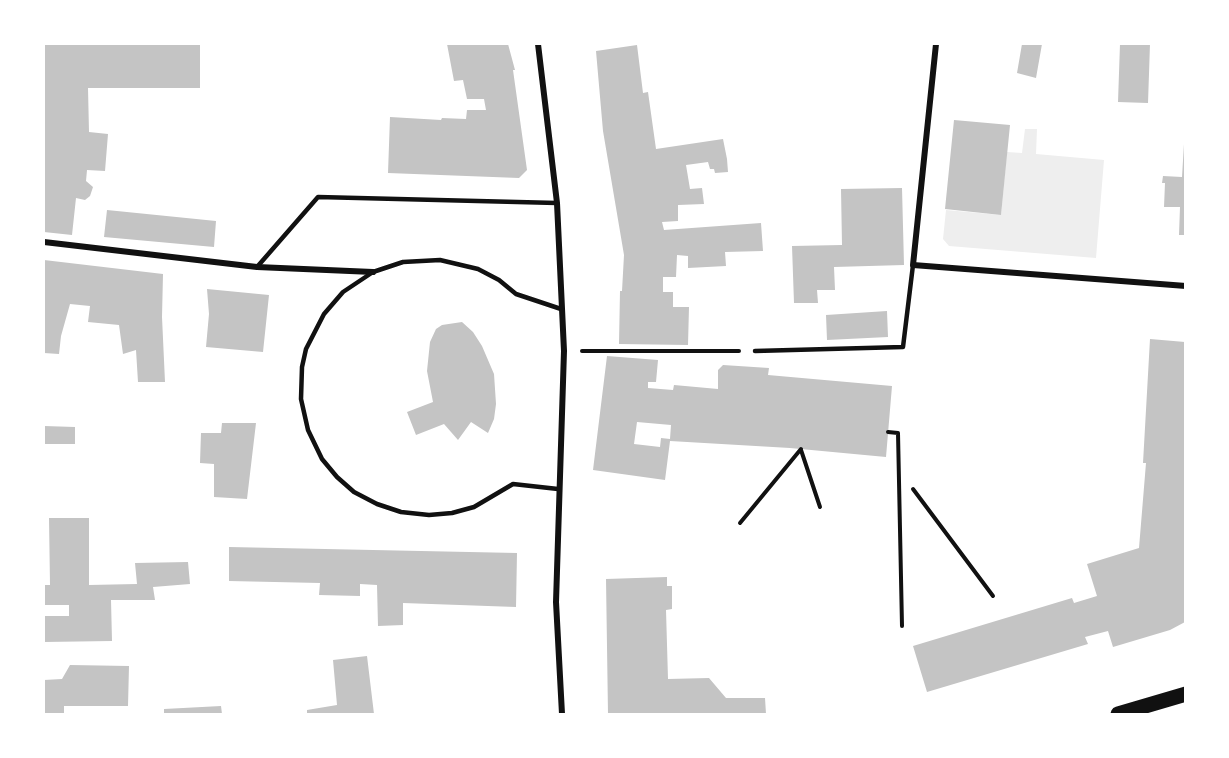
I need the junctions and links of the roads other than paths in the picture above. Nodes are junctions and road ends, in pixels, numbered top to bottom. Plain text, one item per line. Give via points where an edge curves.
1 (538, 44) edge
2 (936, 44) edge
3 (557, 203) junction
4 (44, 242) edge
5 (913, 266) junction
6 (257, 267) junction
7 (373, 272) junction
8 (1185, 286) edge
9 (561, 309) junction
10 (755, 351) road end
11 (558, 489) junction
12 (1185, 694) edge
13 (562, 714) edge
14 (1118, 714) edge

1 - 3 street
2 - 5 street
3 - 6 lane via 318,197
3 - 9 street
4 - 6 street
5 - 8 street
5 - 10 lane via 903,347
6 - 7 street
7 - 9 lane via 403,262 440,260 478,269 516,294
7 - 11 lane via 343,292 324,314 306,349 302,367 301,399 308,430 322,459 337,477 377,504 429,515 474,507 513,484
9 - 11 street via 564,351
11 - 13 street via 556,602
12 - 14 main road

